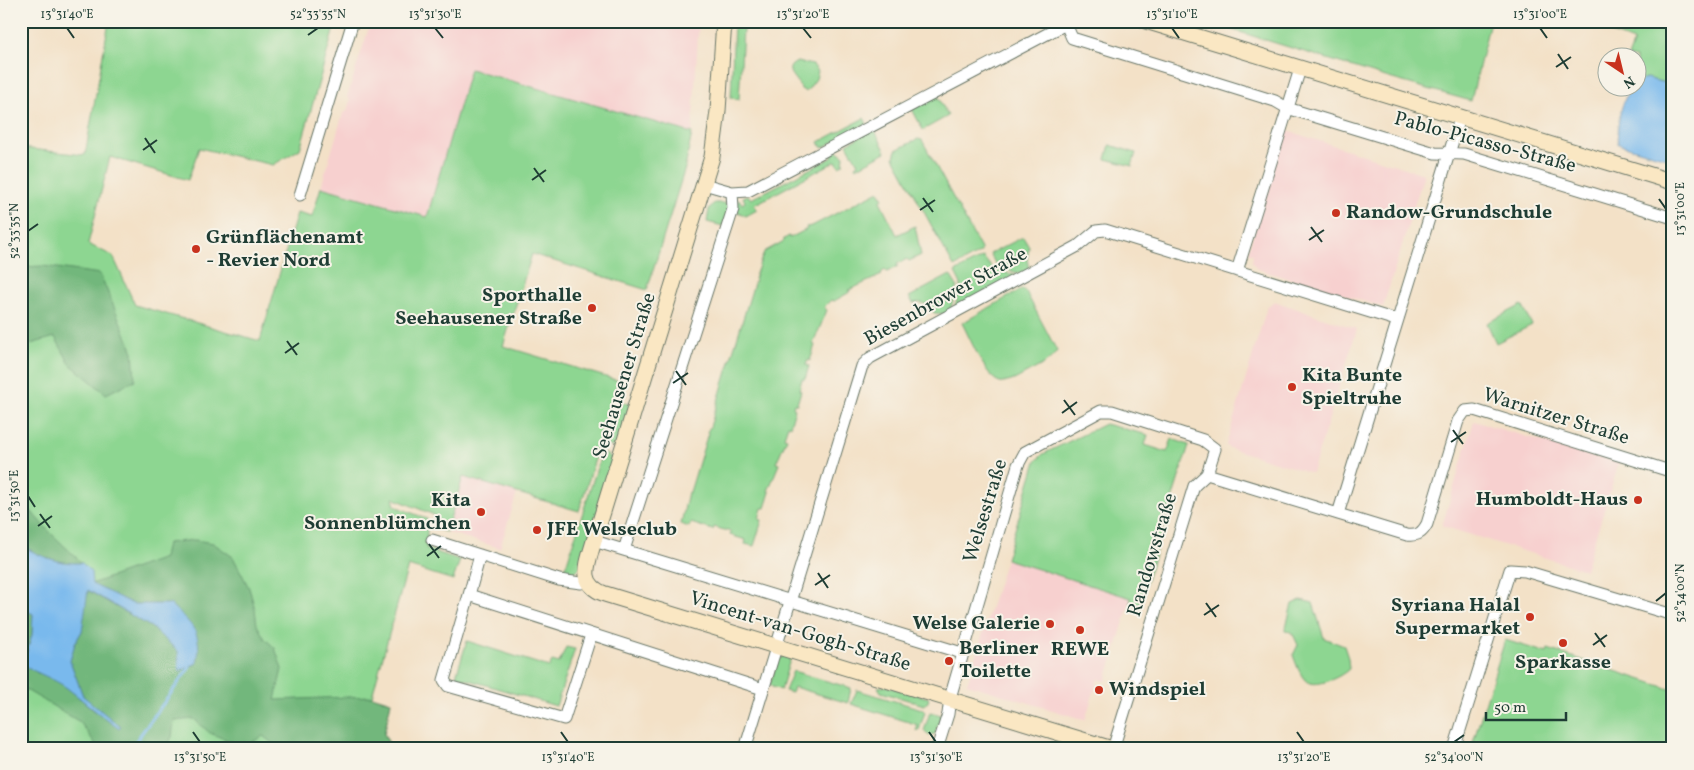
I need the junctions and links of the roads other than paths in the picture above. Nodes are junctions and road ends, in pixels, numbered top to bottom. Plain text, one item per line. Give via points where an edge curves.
1 (353, 21) edge
2 (724, 21) edge
3 (1146, 21) edge
4 (1066, 23) edge
5 (1300, 68) junction
6 (1287, 108) junction
7 (1460, 118) junction
8 (1449, 154) junction
9 (1673, 182) edge
10 (704, 184) junction
11 (732, 192) junction
12 (300, 195) dead end
13 (1673, 218) edge
14 (1237, 271) junction
15 (1396, 320) junction
16 (1673, 472) edge
17 (1207, 474) junction
18 (1338, 514) junction
19 (432, 540) dead end
20 (594, 541) junction
21 (624, 550) junction
22 (480, 555) junction
23 (587, 580) junction
24 (469, 595) junction
25 (791, 601) junction
26 (1673, 615) edge
27 (591, 635) junction
28 (777, 645) junction
29 (962, 653) junction
30 (763, 689) junction
31 (950, 698) junction
32 (744, 749) edge
33 (937, 749) edge
34 (1112, 749) edge
35 (1454, 749) edge

1 - 12 street
2 - 10 street, Seehausener Straße via 716,134
3 - 5 street, Pablo-Picasso-Straße
4 - 6 street, Pablo-Picasso-Straße via 1072,38 1275,101
4 - 11 street via 748,190
5 - 6 street
5 - 7 street, Pablo-Picasso-Straße
6 - 8 street, Pablo-Picasso-Straße via 1435,153
6 - 14 street
7 - 8 street
7 - 9 street, Pablo-Picasso-Straße
8 - 13 street, Pablo-Picasso-Straße via 1464,154
8 - 15 street
10 - 11 street
10 - 20 street, Seehausener Straße
11 - 21 street via 733,209
14 - 15 street, Biesenbrower Straße
14 - 25 street, Biesenbrower Straße via 1105,230 1096,231 1078,246 870,358 862,366
15 - 18 street
16 - 18 street, Warnitzer Straße via 1474,410 1465,411 1458,421 1423,532 1416,536 1407,535
17 - 18 street
17 - 29 street, Welsestraße via 1215,449 1203,440 1112,411 1101,411 1025,452 1018,465
17 - 34 street, Randowstraße via 1194,486
19 - 22 street
20 - 21 street, Vincent-van-Gogh-Straße
20 - 23 street, Seehausener Straße
21 - 25 street, Vincent-van-Gogh-Straße
22 - 23 street via 559,580 581,583
22 - 24 street
23 - 28 street, Vincent-van-Gogh-Straße via 594,589 605,594
24 - 27 street
24 - 27 street via 444,680 448,686 564,719
25 - 28 street, Biesenbrower Straße
25 - 29 street, Vincent-van-Gogh-Straße
26 - 35 street via 1525,571 1510,570
27 - 30 street
28 - 30 street, Biesenbrower Straße
28 - 31 street, Vincent-van-Gogh-Straße
29 - 31 street, Welsestraße
30 - 32 street, Biesenbrower Straße
31 - 33 street, Welsestraße
31 - 34 street, Vincent-van-Gogh-Straße

